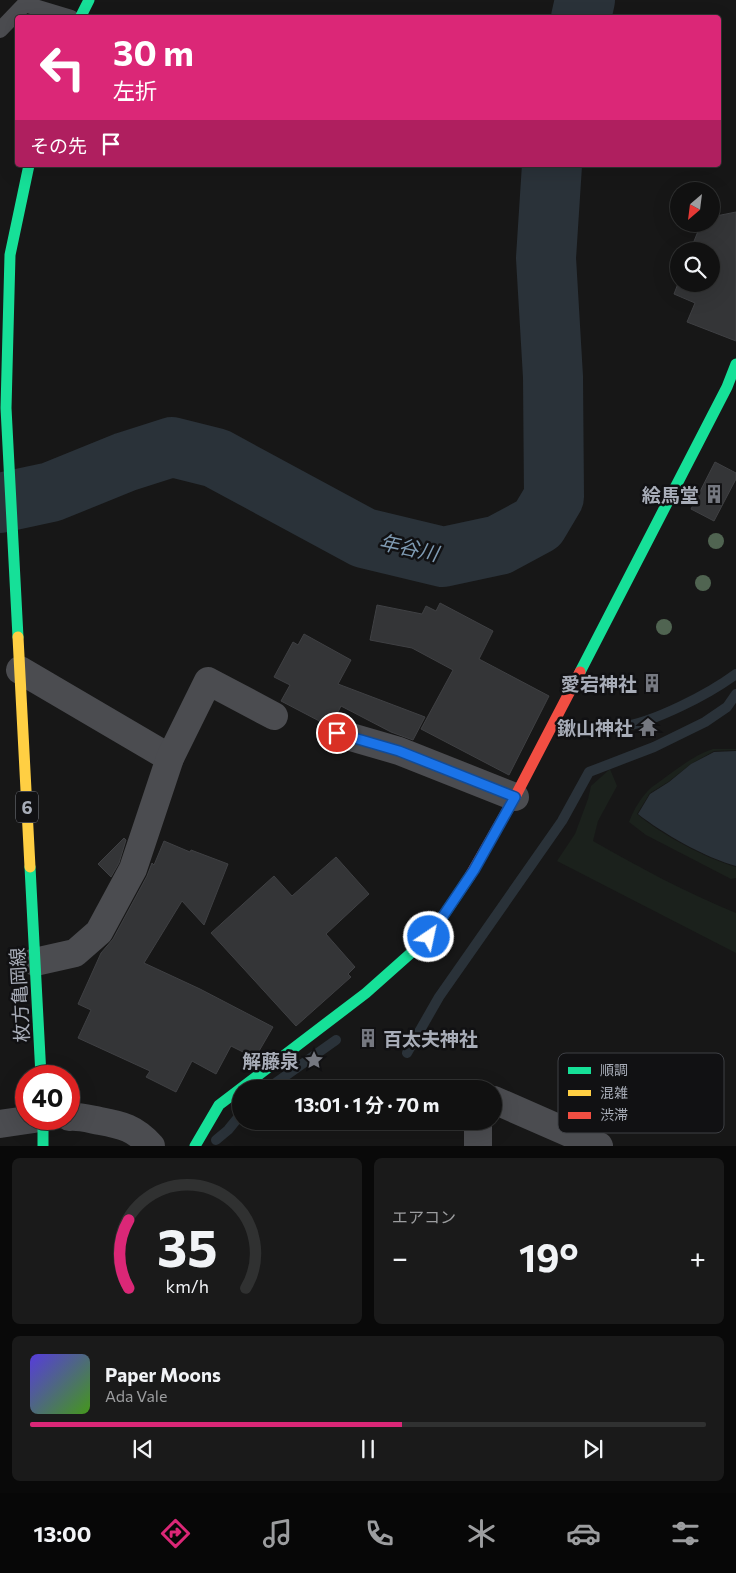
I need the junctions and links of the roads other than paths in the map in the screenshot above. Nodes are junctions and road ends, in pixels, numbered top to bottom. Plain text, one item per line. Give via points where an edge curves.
1 (89, 0) edge
2 (61, 15) edge
3 (82, 15) edge
4 (0, 30) edge
5 (29, 167) edge
6 (736, 364) edge
7 (20, 670) junction
8 (274, 716) dead end
9 (337, 733) dead end
10 (170, 758) junction
11 (515, 797) junction
12 (35, 962) junction
13 (40, 1065) edge
14 (502, 1103) edge
15 (80, 1116) edge
16 (15, 1122) edge
17 (0, 1124) edge
18 (558, 1128) edge
19 (43, 1130) edge
20 (478, 1130) edge
21 (570, 1133) edge
22 (44, 1146) edge
23 (151, 1146) edge
24 (194, 1146) edge
25 (478, 1146) edge
26 (600, 1146) edge

1 - 3 main road
2 - 4 lane via 25,4
5 - 7 main road, 枚方亀岡線 / 6 via 10,254 6,408
6 - 11 main road
7 - 10 street
7 - 12 main road, 枚方亀岡線 / 6
8 - 10 street via 208,681
9 - 11 street via 399,751
10 - 12 street via 133,869 99,932 75,953
11 - 24 main road via 474,870 429,937 366,993 219,1105
12 - 13 main road, 枚方亀岡線 / 6
14 - 18 street
15 - 23 street via 125,1126
16 - 17 street
19 - 22 main road
20 - 25 street
21 - 26 street

